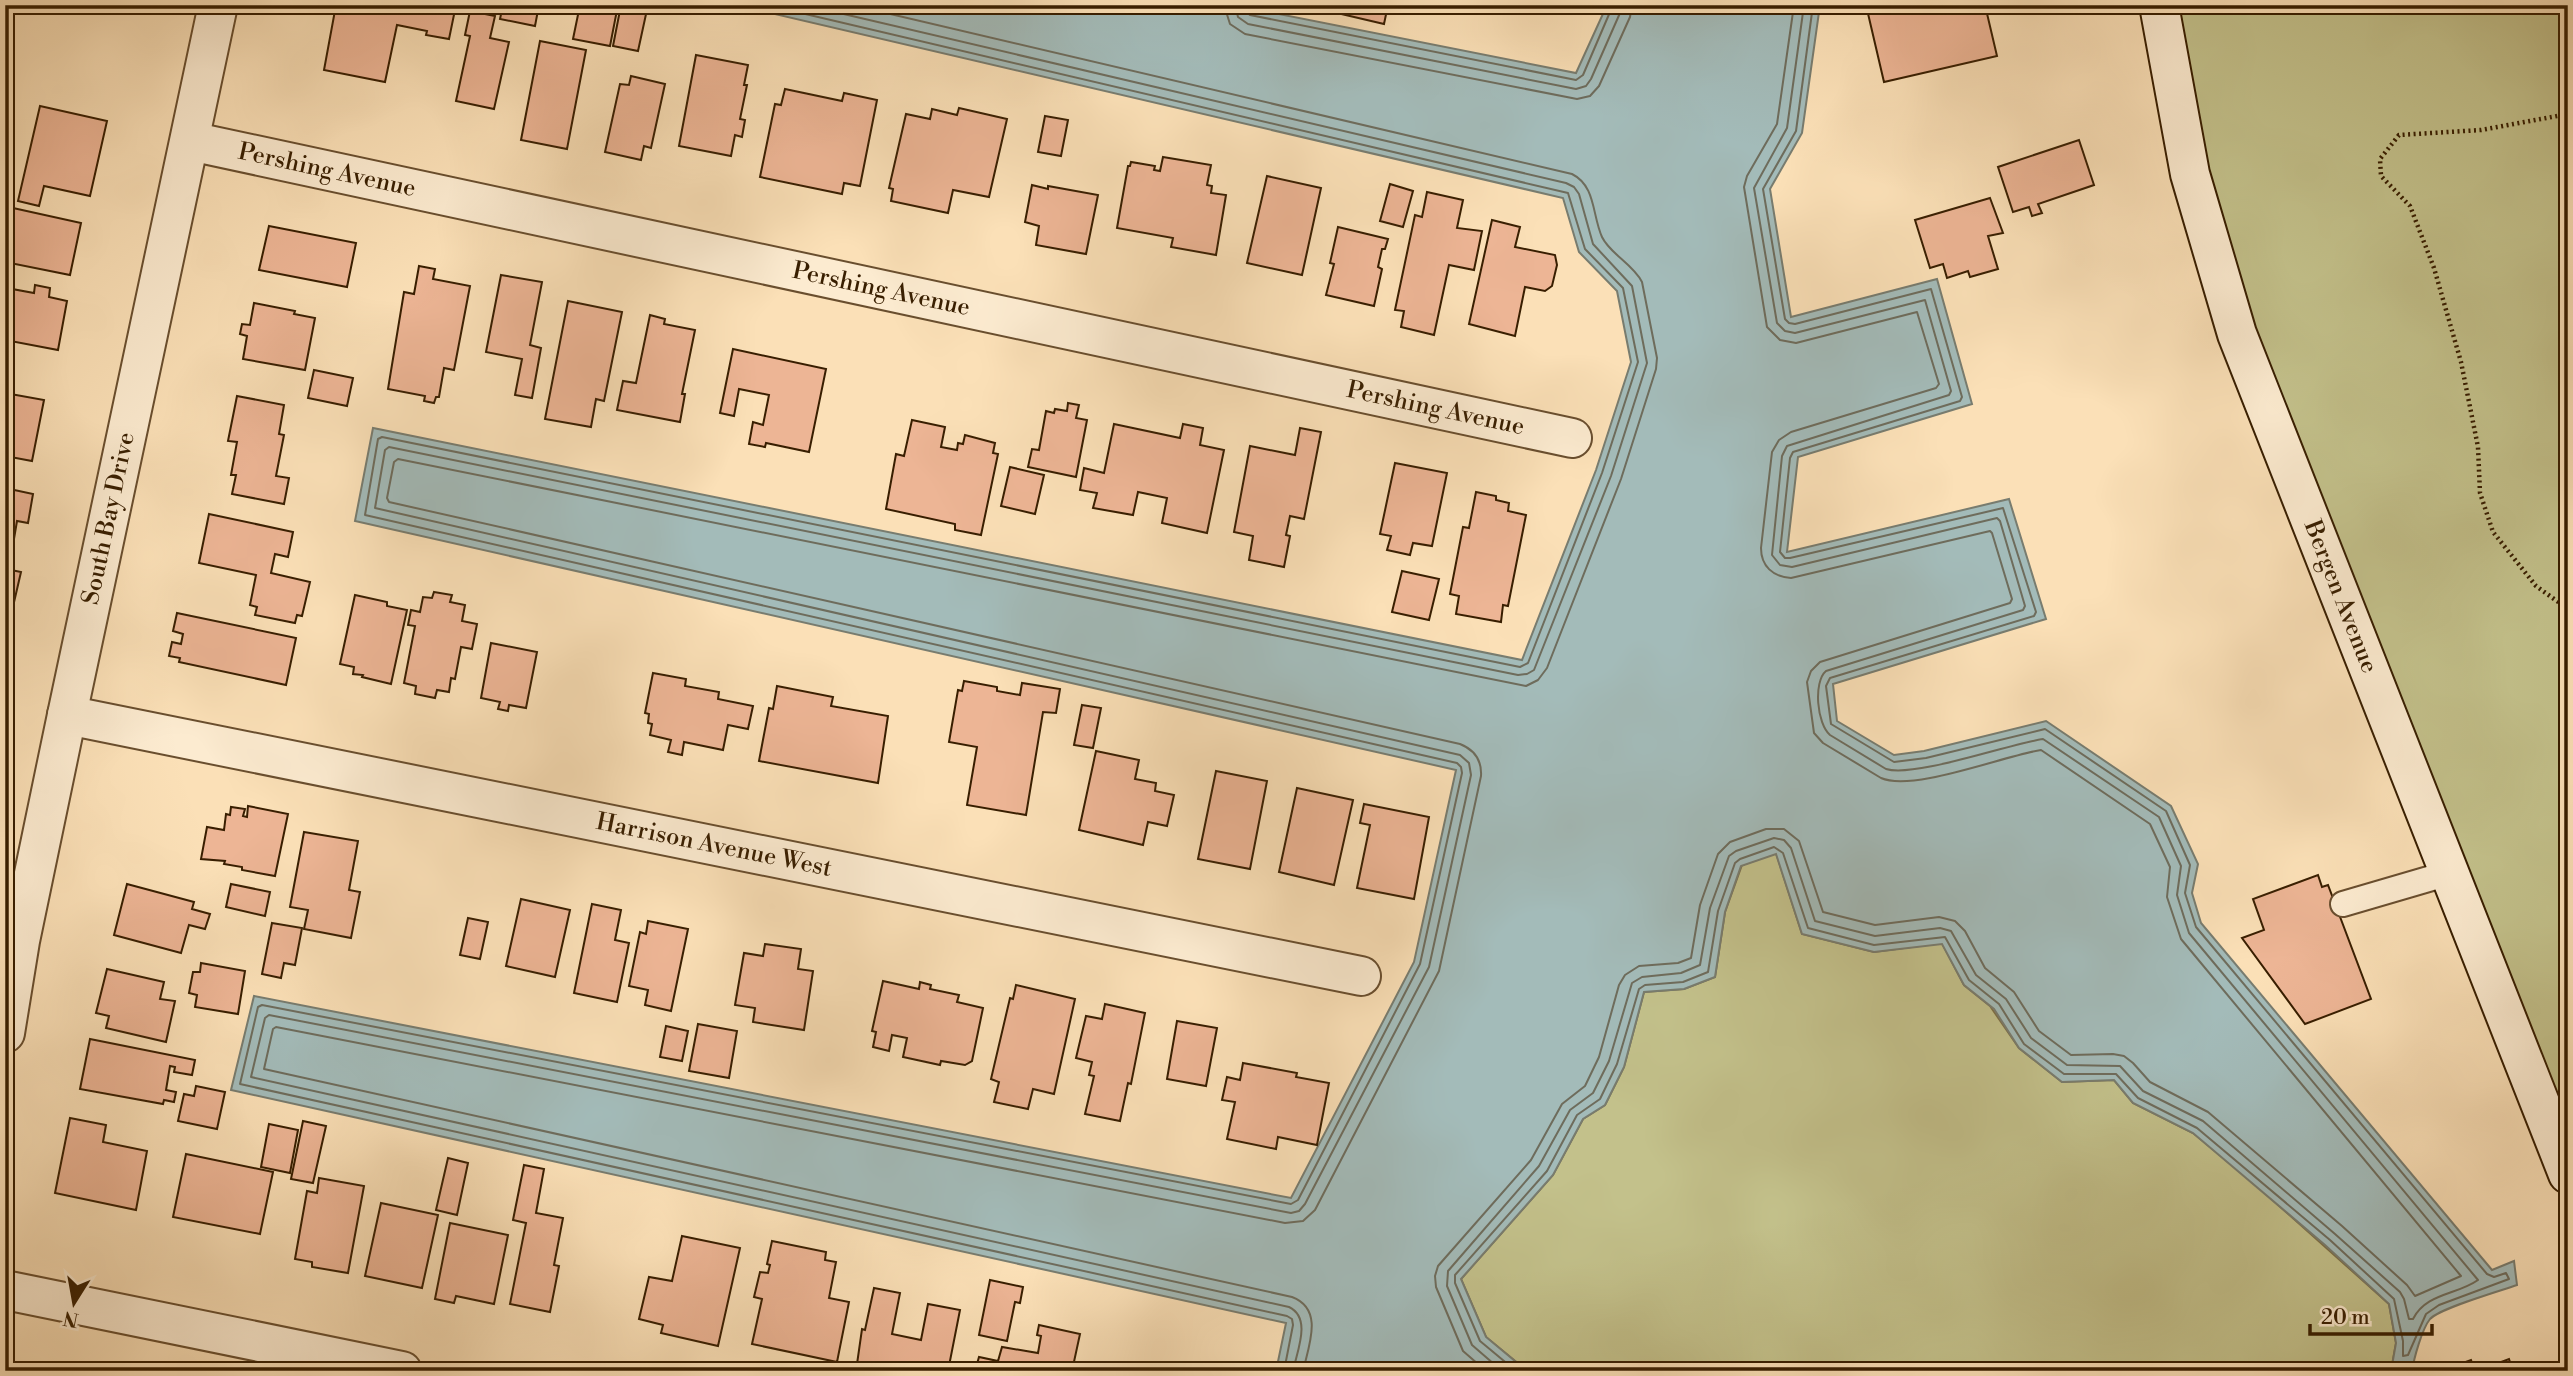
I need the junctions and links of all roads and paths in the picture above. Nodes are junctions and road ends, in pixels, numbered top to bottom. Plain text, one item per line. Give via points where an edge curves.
1 (218, 5) edge
2 (2160, 5) edge
3 (2568, 114) edge
4 (190, 141) junction
5 (1572, 438) dead end
6 (2568, 609) edge
7 (66, 715) junction
8 (2449, 873) junction
9 (2343, 904) dead end
10 (1361, 976) dead end
11 (5, 1033) edge
12 (2568, 1174) edge
13 (5, 1290) edge
14 (402, 1371) edge

1 - 4 street, South Bay Drive
2 - 8 street, Bergen Avenue via 2190,174 2237,334
3 - 6 path via 2481,130 2399,135 2380,159 2381,176 2410,205 2434,268 2461,362 2478,447 2480,493 2493,532 2536,586
4 - 5 street, Pershing Avenue
4 - 7 street, South Bay Drive
7 - 10 street, Harrison Avenue West
7 - 11 street, South Bay Drive
8 - 9 lane
8 - 12 street, Bergen Avenue
13 - 14 street

